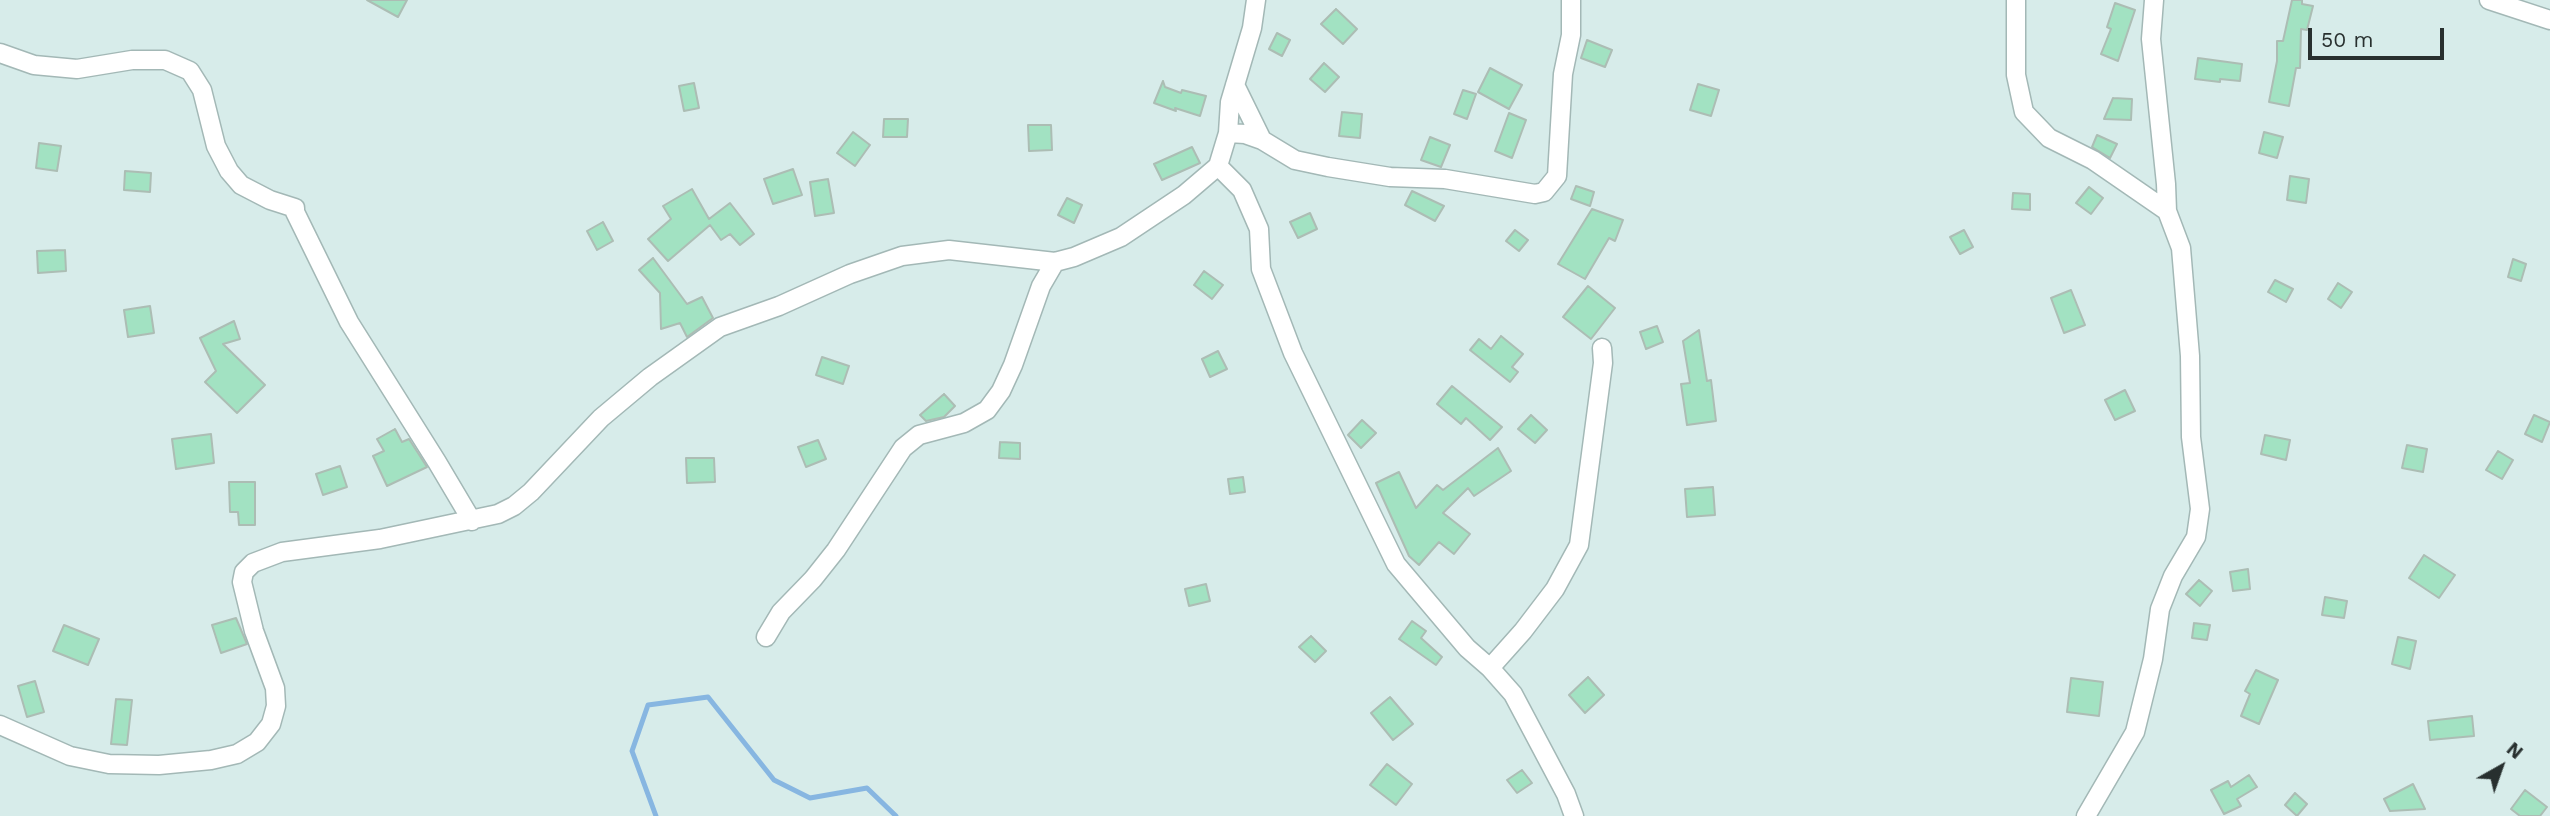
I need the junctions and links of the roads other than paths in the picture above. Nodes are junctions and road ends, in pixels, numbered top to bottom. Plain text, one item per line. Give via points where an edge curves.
1 (1256, 0) edge
2 (1571, 0) edge
3 (2016, 0) edge
4 (2154, 0) edge
5 (2489, 0) edge
6 (2550, 20) edge
7 (0, 53) edge
8 (1235, 85) junction
9 (1228, 133) junction
10 (1262, 140) junction
11 (1218, 166) junction
12 (2167, 211) junction
13 (1055, 262) junction
14 (1602, 348) dead end
15 (472, 521) junction
16 (766, 637) dead end
17 (1490, 668) junction
18 (0, 725) edge
19 (1574, 816) edge
20 (2086, 816) edge

1 - 8 street
2 - 10 street via 1557,177 1544,192 1328,167 1295,160
3 - 12 street via 2017,75 2024,113 2049,138 2093,160
4 - 12 street via 2151,39
5 - 6 street
7 - 15 street via 34,65 77,69 165,60 190,71 202,90 216,146 229,171 241,186 295,208 349,322
8 - 9 street
8 - 10 street
9 - 10 street
9 - 11 street
11 - 13 street via 1121,237
11 - 17 street via 1242,190 1259,229 1261,269 1293,353 1396,564 1467,648
12 - 20 street via 2180,247 2200,509 2196,537 2160,609 2135,732
13 - 15 street via 948,250 902,256 720,327 601,418 514,506
13 - 16 street via 1041,286 1013,365 987,410 964,423 919,435 903,448 836,550 781,612
14 - 17 street via 1579,545 1555,589
15 - 18 street via 282,552 253,563 242,582 275,688 276,706 271,724 257,742 237,754 159,765 109,764 69,756
17 - 19 street via 1513,694 1539,739

